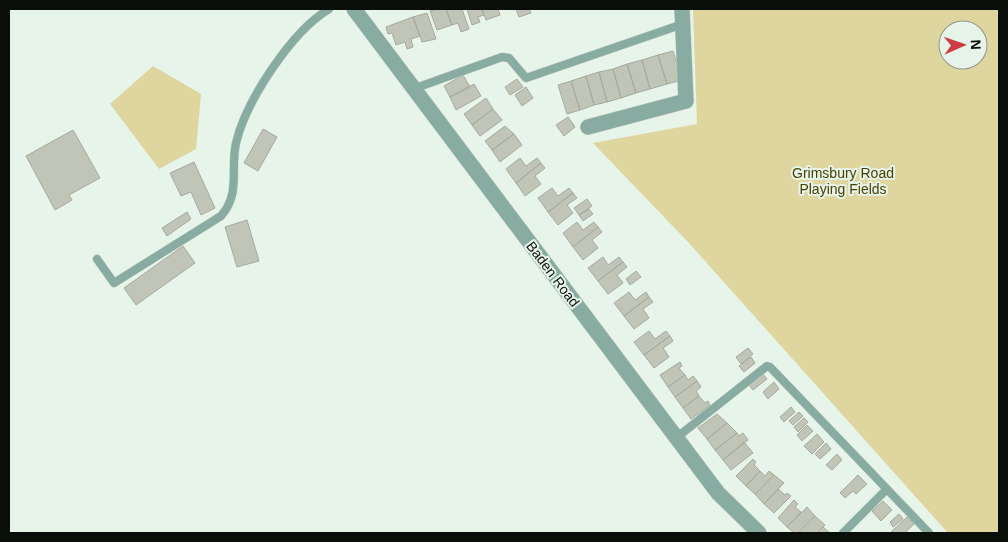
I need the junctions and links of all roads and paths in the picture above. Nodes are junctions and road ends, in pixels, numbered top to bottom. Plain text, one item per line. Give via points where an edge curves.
1 (328, 9) edge
2 (354, 9) edge
3 (683, 16) edge
4 (413, 89) junction
5 (588, 127) dead end
6 (97, 259) dead end
7 (676, 438) junction
8 (887, 490) junction
9 (759, 533) edge
10 (843, 533) edge
11 (929, 533) edge

1 - 6 lane via 287,50 268,75 244,119 236,145 235,188 229,206 221,216 114,283
2 - 4 street, Baden Road
3 - 4 lane via 526,78 509,58 502,57
3 - 5 street via 686,101
4 - 7 street, Baden Road
7 - 8 lane via 767,366
7 - 9 street, Baden Road via 718,493
8 - 10 lane
8 - 11 lane

